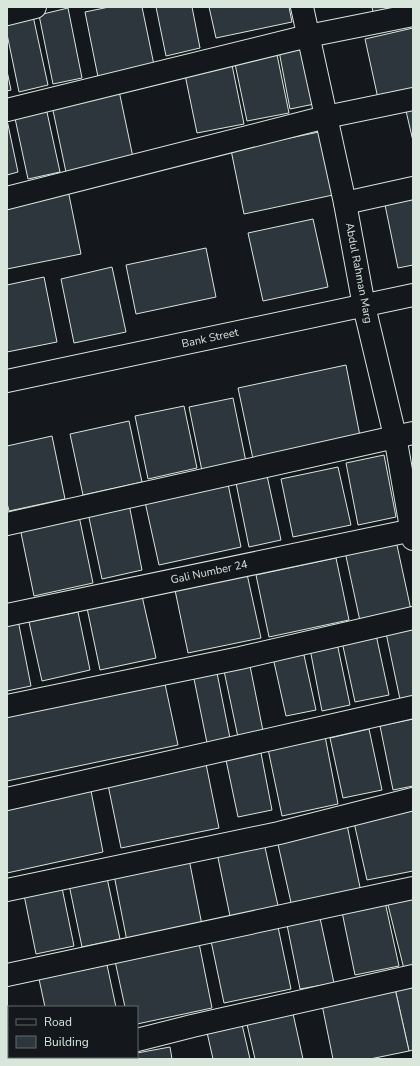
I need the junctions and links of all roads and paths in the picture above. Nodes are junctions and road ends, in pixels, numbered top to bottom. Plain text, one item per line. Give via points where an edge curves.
1 (35, 7) edge
2 (302, 7) edge
3 (7, 14) edge
4 (413, 15) edge
5 (308, 36) junction
6 (413, 99) edge
7 (7, 110) edge
8 (326, 117) junction
9 (413, 188) edge
10 (7, 198) edge
11 (346, 203) junction
12 (413, 295) edge
13 (364, 306) junction
14 (7, 381) edge
15 (404, 434) edge
16 (7, 524) edge
17 (412, 533) edge
18 (7, 615) edge
19 (413, 618) edge
20 (7, 706) edge
21 (413, 707) edge
22 (7, 799) edge
23 (413, 799) edge
24 (413, 888) edge
25 (7, 890) edge
26 (7, 975) edge
27 (413, 976) edge
28 (138, 1040) edge

1 - 3 street
2 - 5 street, Abdul Rahman Marg
4 - 5 street
5 - 7 street
5 - 8 street, Abdul Rahman Marg
6 - 8 street
8 - 10 street
8 - 11 street, Abdul Rahman Marg
9 - 11 street
11 - 13 street, Abdul Rahman Marg
12 - 13 street, Bank Street
13 - 14 street, Bank Street
13 - 15 street, Abdul Rahman Marg
15 - 16 street
15 - 17 street, Abdul Rahman Marg
17 - 18 street, Gali Number 24
19 - 20 street via 240,658
21 - 22 street
23 - 25 street via 279,833
24 - 26 street
27 - 28 street

